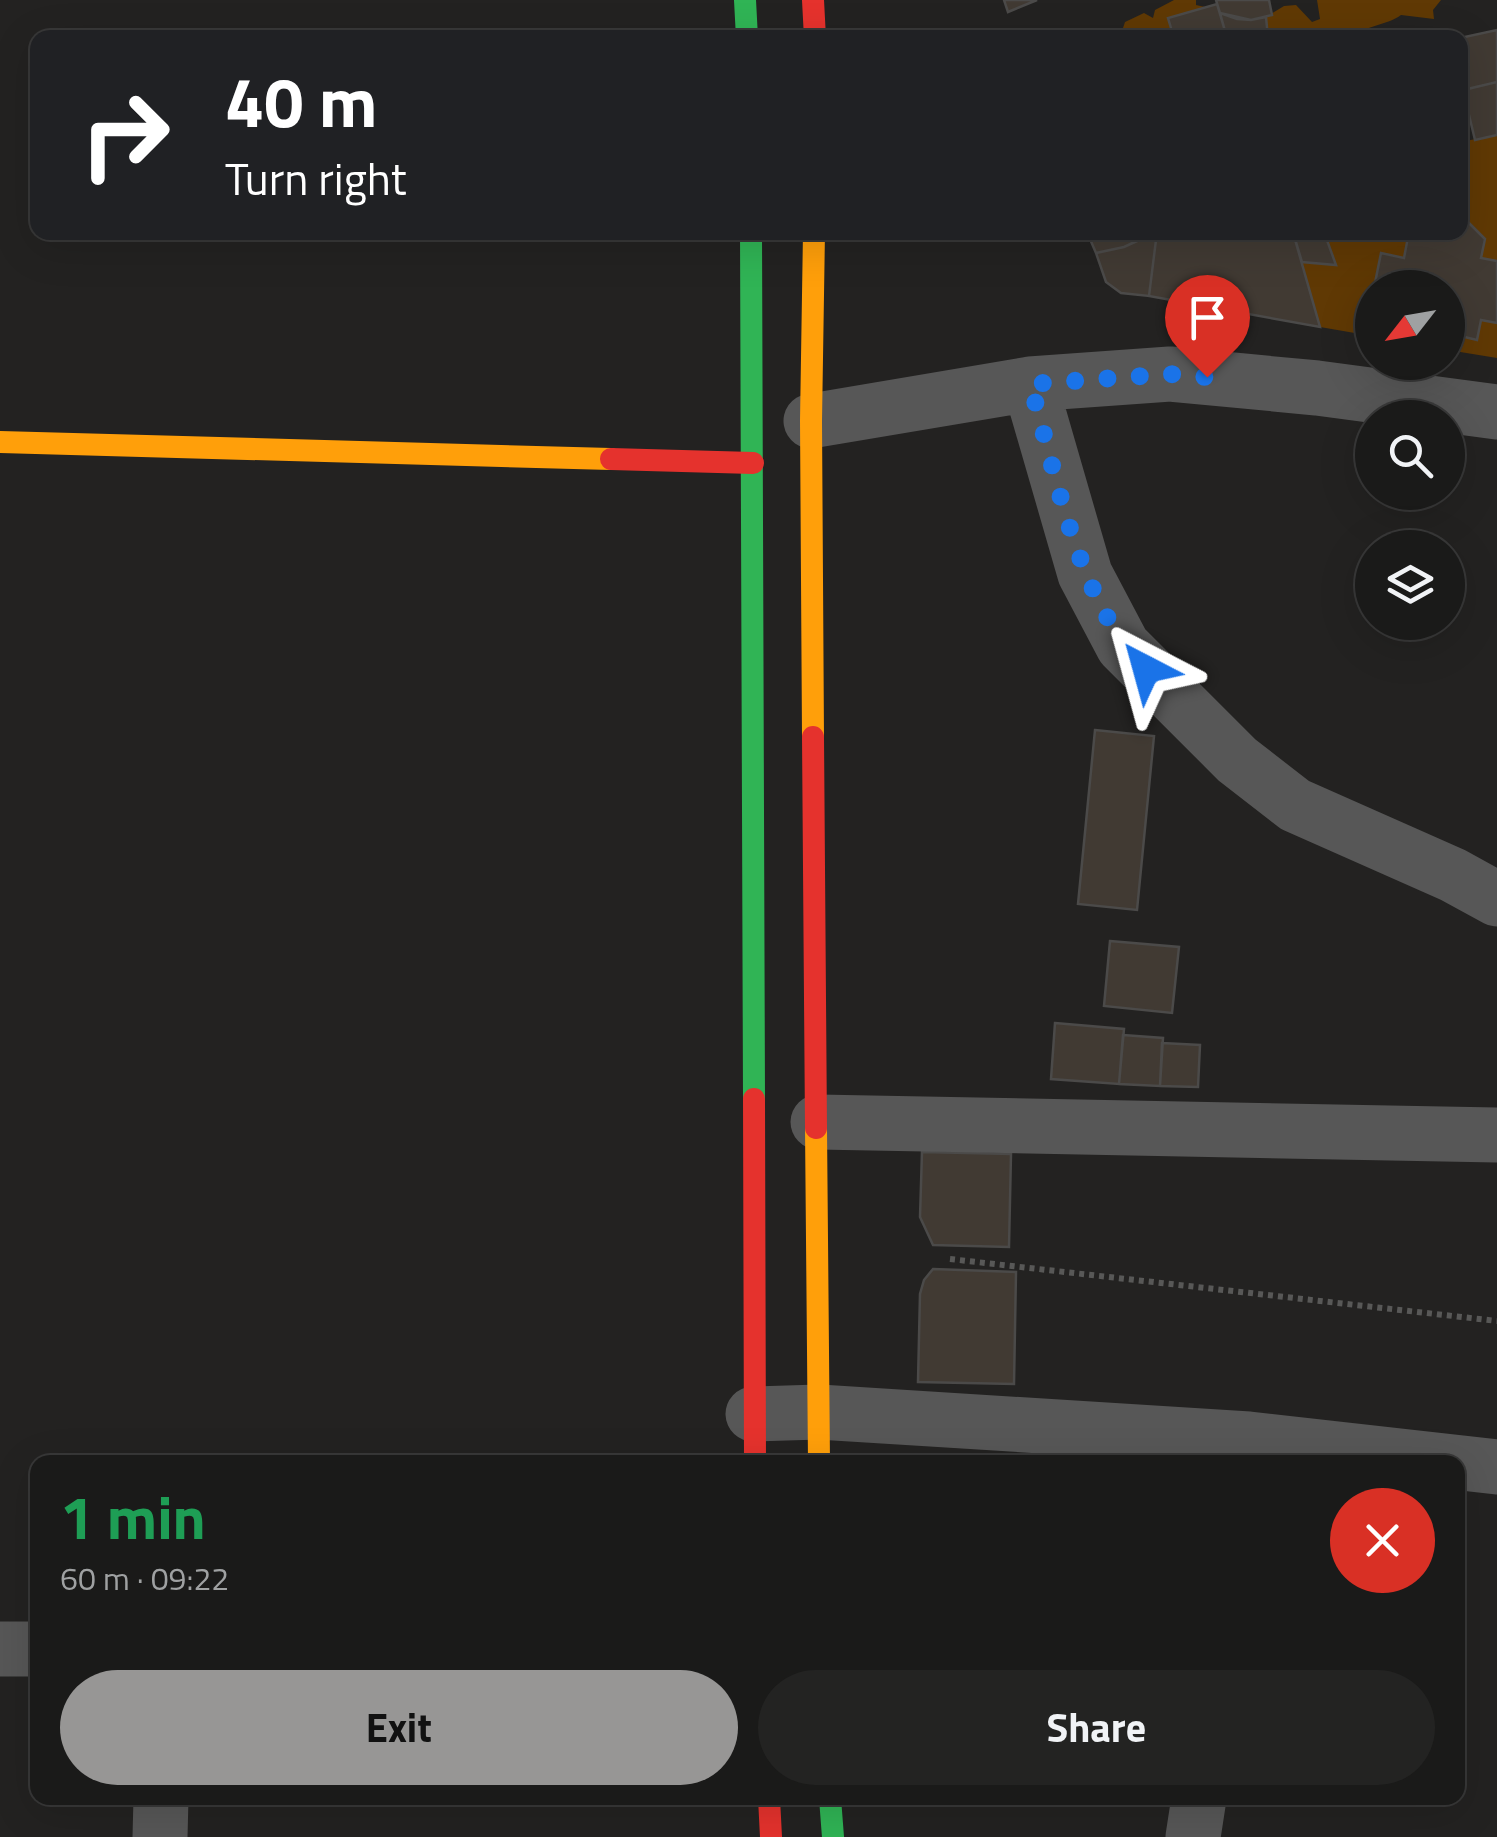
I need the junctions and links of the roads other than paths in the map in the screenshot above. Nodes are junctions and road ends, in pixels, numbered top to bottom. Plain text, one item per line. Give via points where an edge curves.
1 (746, 0) edge
2 (813, 0) edge
3 (747, 30) edge
4 (815, 30) edge
5 (751, 240) edge
6 (814, 240) edge
7 (1030, 384) junction
8 (1497, 412) edge
9 (811, 421) junction
10 (0, 442) edge
11 (754, 463) junction
12 (1497, 899) edge
13 (818, 1122) junction
14 (1497, 1134) edge
15 (819, 1437) edge
16 (754, 1438) edge
17 (1248, 1450) edge
18 (1326, 1455) edge
19 (1465, 1464) edge
20 (1497, 1466) edge
21 (30, 1648) edge
22 (0, 1649) edge
23 (161, 1805) edge
24 (769, 1805) edge
25 (831, 1805) edge
26 (1198, 1805) edge
27 (160, 1837) edge
28 (771, 1837) edge
29 (833, 1837) edge
30 (1193, 1837) edge

1 - 3 main road
2 - 4 main road
5 - 11 main road
6 - 9 main road
7 - 8 street via 1170,374
7 - 9 street
7 - 12 street via 1086,574 1123,646 1237,760 1296,805
9 - 13 main road
10 - 11 main road
11 - 16 main road
13 - 14 street
13 - 15 main road
15 - 16 street
15 - 17 street
17 - 18 street
19 - 20 street
21 - 22 street
23 - 27 street
24 - 28 main road
25 - 29 main road
26 - 30 street

